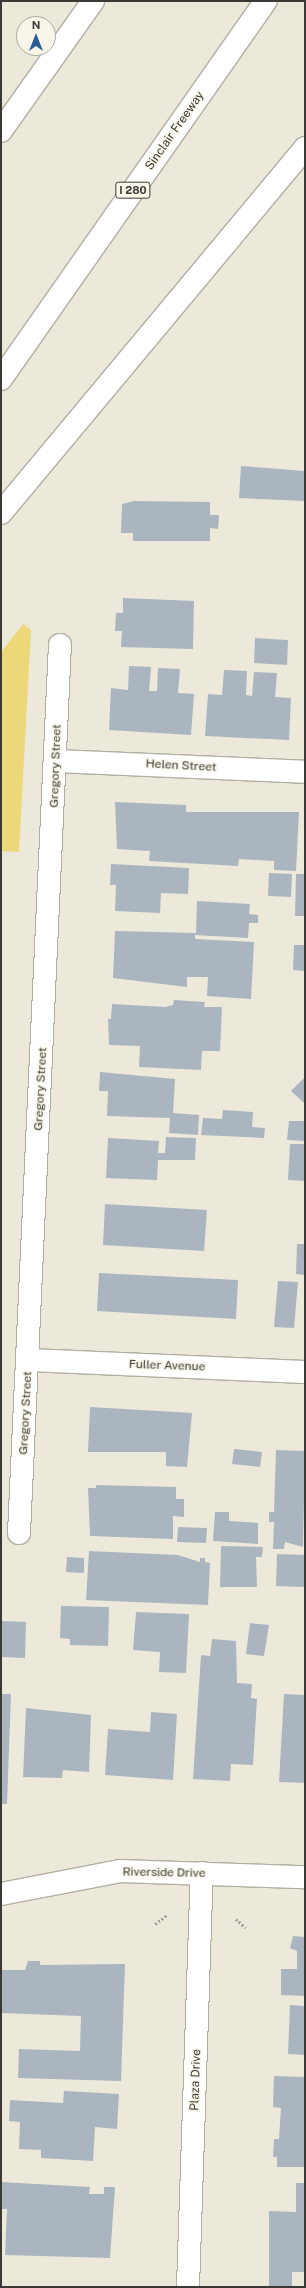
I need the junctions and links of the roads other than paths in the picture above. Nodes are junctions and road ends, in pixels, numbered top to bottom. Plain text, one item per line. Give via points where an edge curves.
1 (93, 1) edge
2 (266, 1) edge
3 (1, 131) edge
4 (305, 148) edge
5 (1, 379) edge
6 (1, 513) edge
7 (60, 646) dead end
8 (56, 761) junction
9 (305, 772) edge
10 (29, 1360) junction
11 (305, 1372) edge
12 (19, 1533) dead end
13 (202, 1874) junction
14 (305, 1877) edge
15 (1, 1894) edge
16 (188, 2287) edge

1 - 3 main road
2 - 5 main road, Sinclair Freeway / I 280
4 - 6 main road
7 - 8 main road, Gregory Street
8 - 9 main road, Helen Street
8 - 10 main road, Gregory Street
10 - 11 main road, Fuller Avenue
10 - 12 main road, Gregory Street
13 - 14 main road, Riverside Drive
13 - 15 main road, Riverside Drive via 120,1871
13 - 16 main road, Plaza Drive

